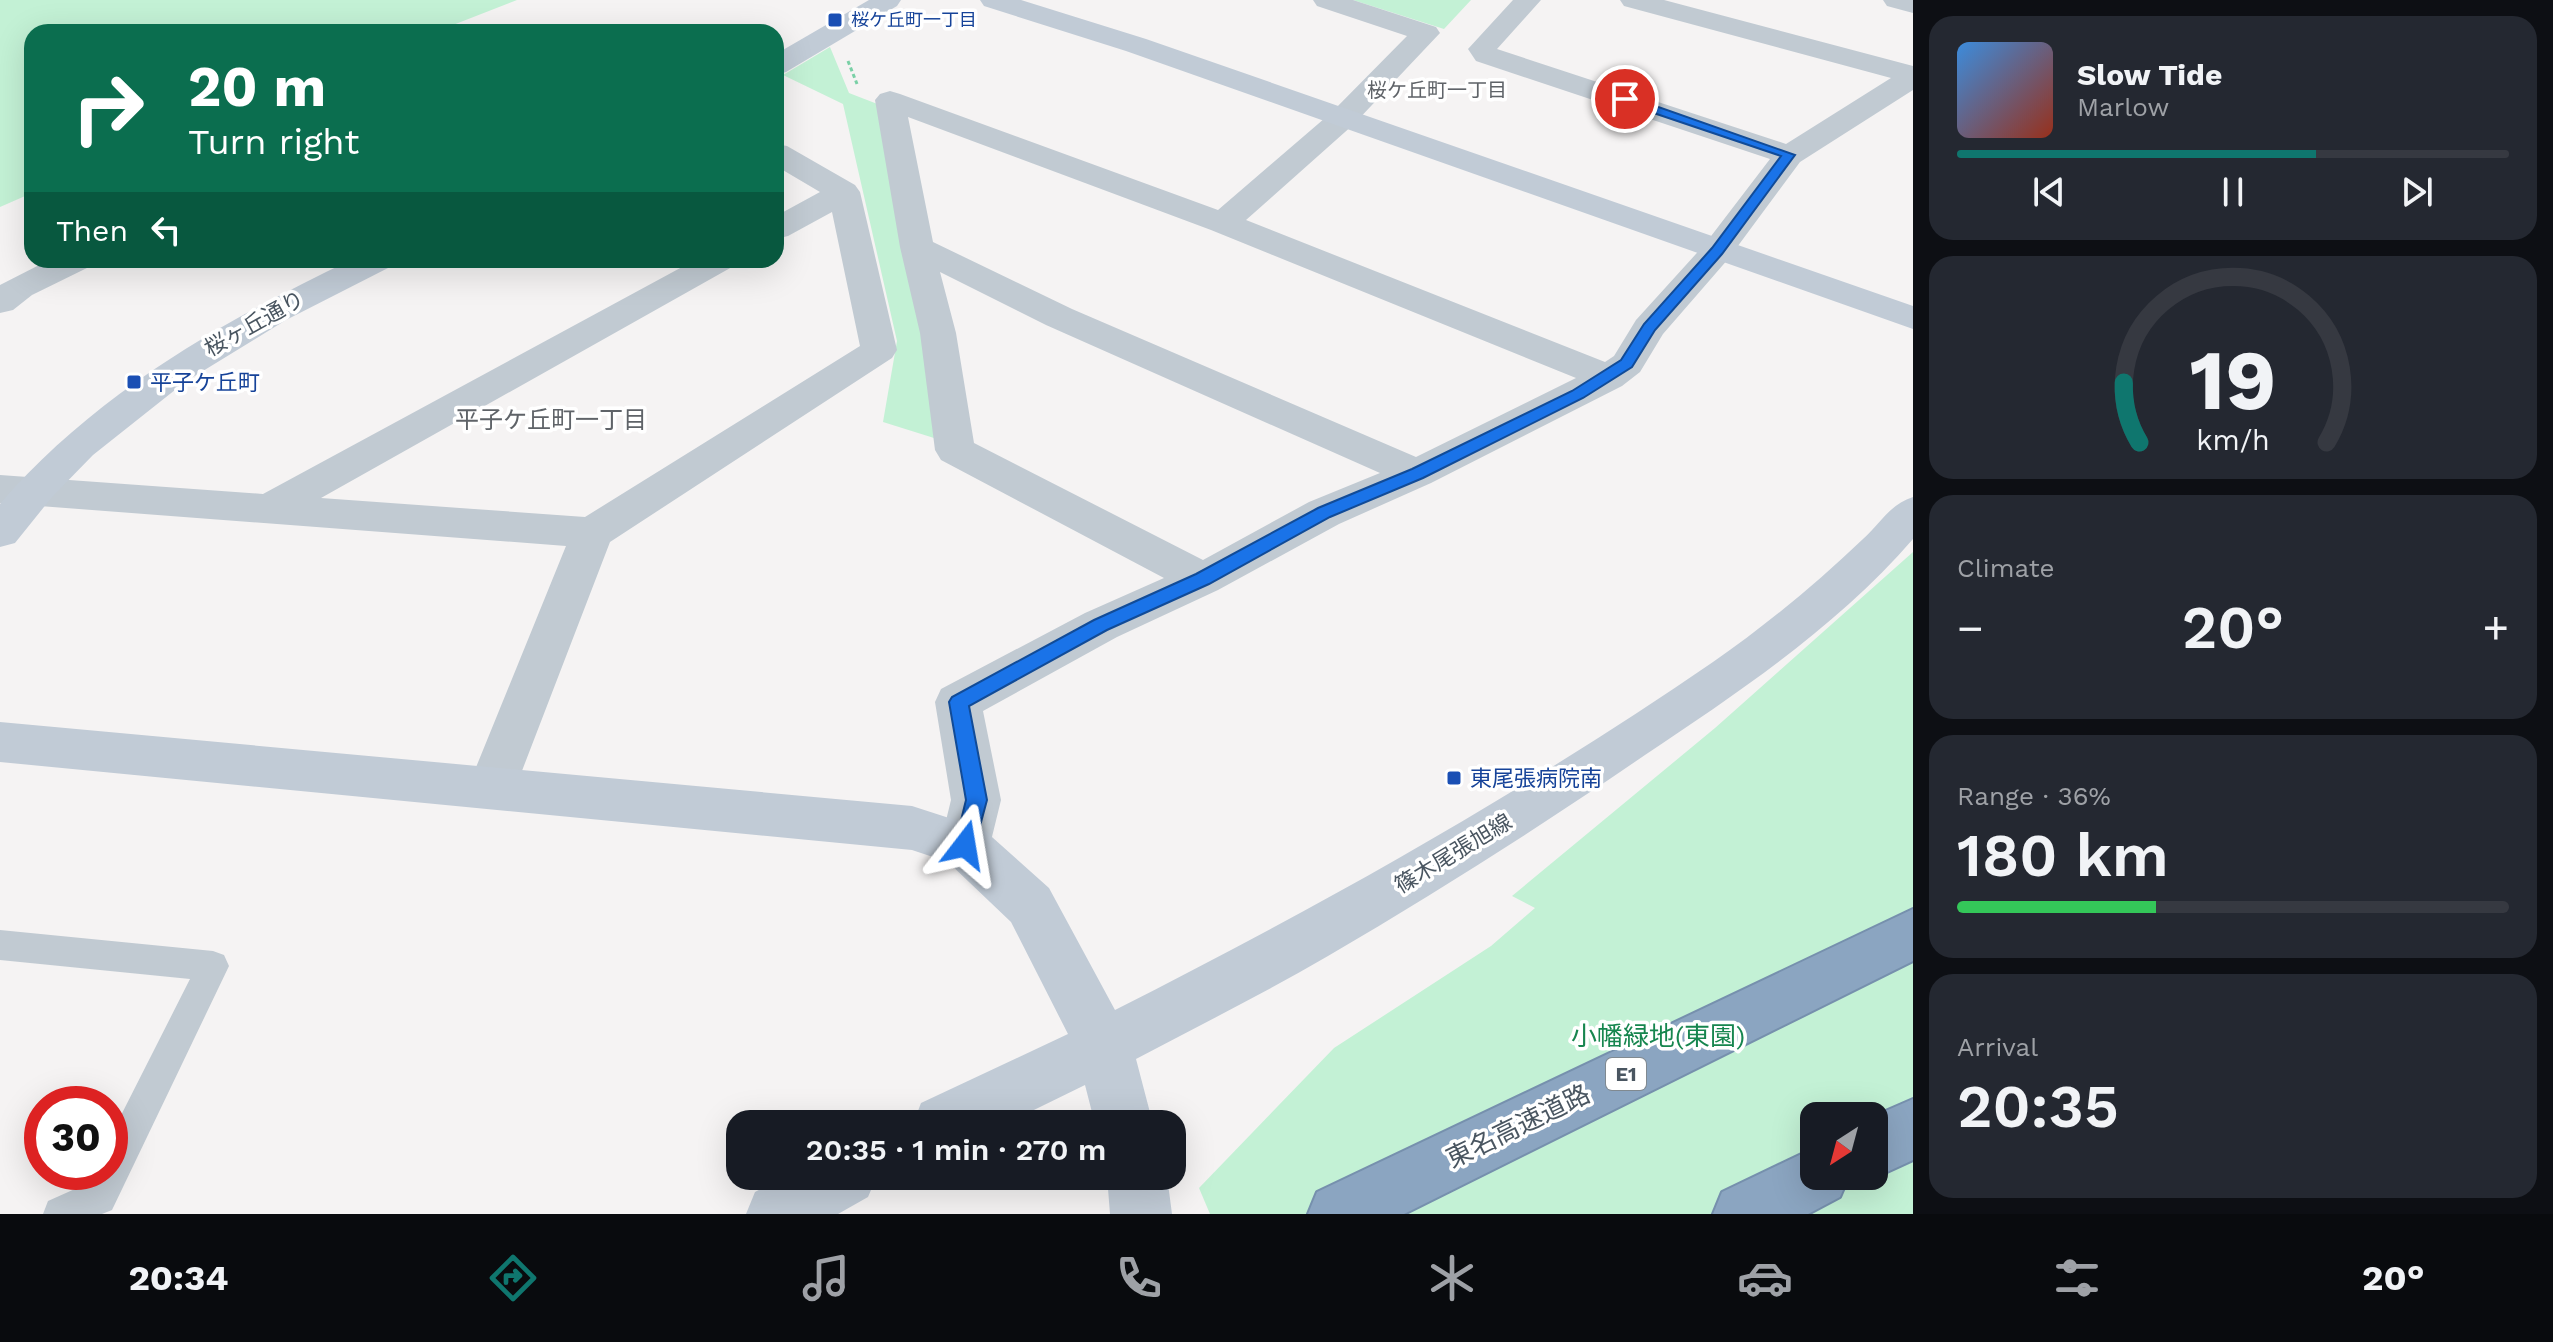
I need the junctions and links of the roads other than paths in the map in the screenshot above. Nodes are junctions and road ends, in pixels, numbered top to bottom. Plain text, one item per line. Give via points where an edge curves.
1 (888, 0) edge
2 (993, 0) edge
3 (1326, 0) edge
4 (1528, 0) edge
5 (1633, 0) edge
6 (1896, 0) edge
7 (1913, 5) edge
8 (1450, 40) dead end
9 (784, 61) edge
10 (1913, 76) edge
11 (1355, 122) junction
12 (1789, 155) junction
13 (784, 158) edge
14 (844, 192) junction
15 (1223, 223) junction
16 (784, 225) edge
17 (917, 247) junction
18 (1717, 251) junction
19 (60, 268) edge
20 (361, 268) edge
21 (705, 268) edge
22 (7, 292) edge
23 (1913, 318) edge
24 (1609, 377) junction
25 (1417, 473) junction
26 (16, 490) edge
27 (270, 508) junction
28 (1913, 512) edge
29 (0, 532) edge
30 (592, 533) junction
31 (1203, 579) junction
32 (0, 742) edge
33 (493, 787) junction
34 (965, 845) junction
35 (1913, 934) edge
36 (0, 945) edge
37 (1104, 1046) junction
38 (971, 1110) edge
39 (1120, 1110) edge
40 (1913, 1128) edge
41 (1888, 1141) edge
42 (1800, 1186) edge
43 (821, 1190) edge
44 (1138, 1190) edge
45 (61, 1214) edge
46 (777, 1214) edge
47 (1141, 1214) edge
48 (1339, 1214) edge
49 (1744, 1214) edge

1 - 9 street
2 - 11 street
3 - 11 street via 1426,33
4 - 12 street via 1482,49 1486,55
5 - 10 street
6 - 7 street
8 - 11 street
10 - 12 street
11 - 15 street
11 - 18 street
12 - 18 street
13 - 14 street
14 - 16 street
14 - 30 street via 879,350
15 - 17 street via 890,100
15 - 24 street
17 - 25 street via 1059,317
17 - 31 street via 934,311 955,450
18 - 23 street
18 - 24 street via 1649,328 1627,364
19 - 22 street
20 - 26 street, 桜ヶ丘通り via 197,356
21 - 27 street
24 - 25 street
25 - 31 street via 1324,513
26 - 27 street
26 - 29 street, 桜ヶ丘通り
27 - 30 street
28 - 37 street, 篠木尾張旭線 via 1879,550 1730,674 1496,829 1307,940
30 - 33 street
31 - 34 street via 1101,625 958,702 976,800
32 - 33 street
33 - 34 street via 912,828
34 - 37 street via 1030,905
35 - 48 highway, 東名高速道路 / E1
36 - 45 lane via 213,966 99,1197
37 - 38 street, 篠木尾張旭線
37 - 39 street
40 - 41 highway
42 - 49 highway
43 - 46 street
44 - 47 street

